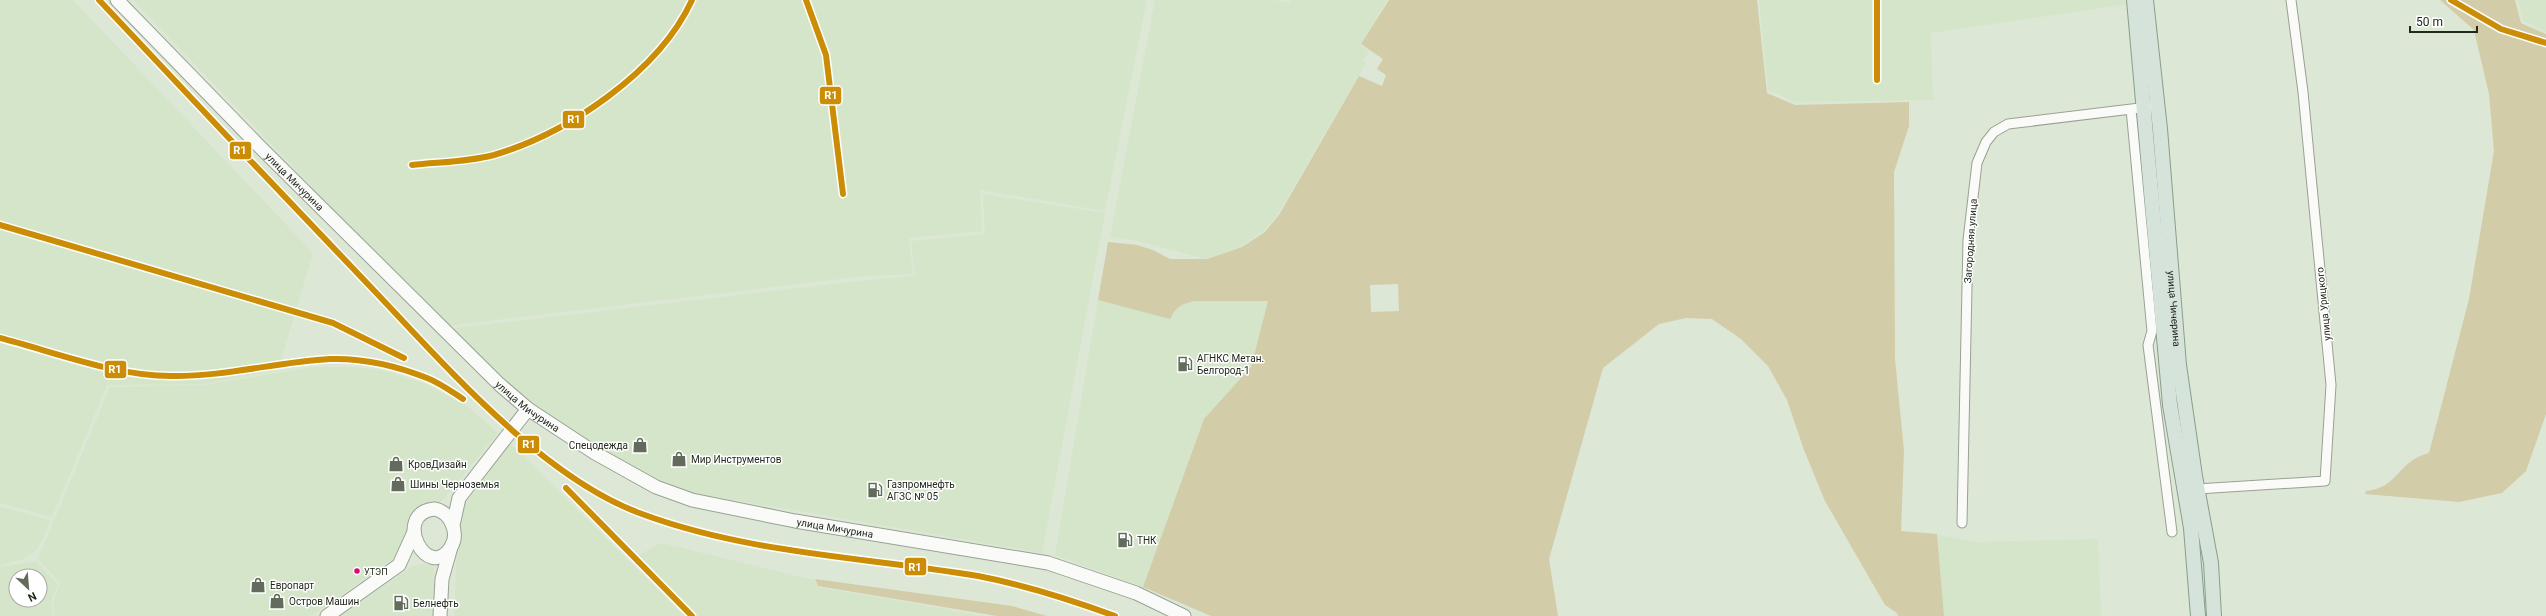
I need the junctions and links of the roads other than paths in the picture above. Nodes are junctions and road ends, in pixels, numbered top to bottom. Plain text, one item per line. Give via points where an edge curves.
1 (117, 0) edge
2 (2134, 0) edge
3 (2146, 0) edge
4 (2291, 0) edge
5 (2144, 107) junction
6 (528, 409) junction
7 (2197, 489) junction
8 (459, 498) junction
9 (438, 510) junction
10 (1962, 523) dead end
11 (453, 525) junction
12 (414, 532) junction
13 (2172, 532) dead end
14 (451, 547) junction
15 (428, 556) junction
16 (399, 565) junction
17 (442, 579) junction
18 (327, 616) edge
19 (440, 616) edge
20 (1184, 616) edge
21 (2198, 616) edge
22 (2214, 616) edge

1 - 6 main road, улица Мичурина via 457,344
2 - 5 main road, улица Чичерина
3 - 5 main road, улица Чичерина
4 - 7 street, улица Урицкого via 2331,385 2325,481
5 - 7 main road, улица Чичерина
5 - 10 street, Загородняя улица via 2008,124 1994,132 1986,142 1977,163 1968,240
5 - 13 street via 2152,331 2148,345
5 - 21 main road, улица Чичерина via 2170,405 2191,528
6 - 8 main road
6 - 20 main road, улица Мичурина via 629,473 656,487 692,500 795,521 1048,563 1136,593
7 - 22 main road, улица Чичерина via 2211,563
8 - 9 main road
8 - 11 main road
9 - 11 main road via 447,515
9 - 12 main road via 429,510 421,514
11 - 14 main road
12 - 15 main road via 416,545
12 - 16 main road via 408,551
14 - 15 main road via 443,554
14 - 17 main road
15 - 16 main road
15 - 17 main road
16 - 18 main road
17 - 19 main road

